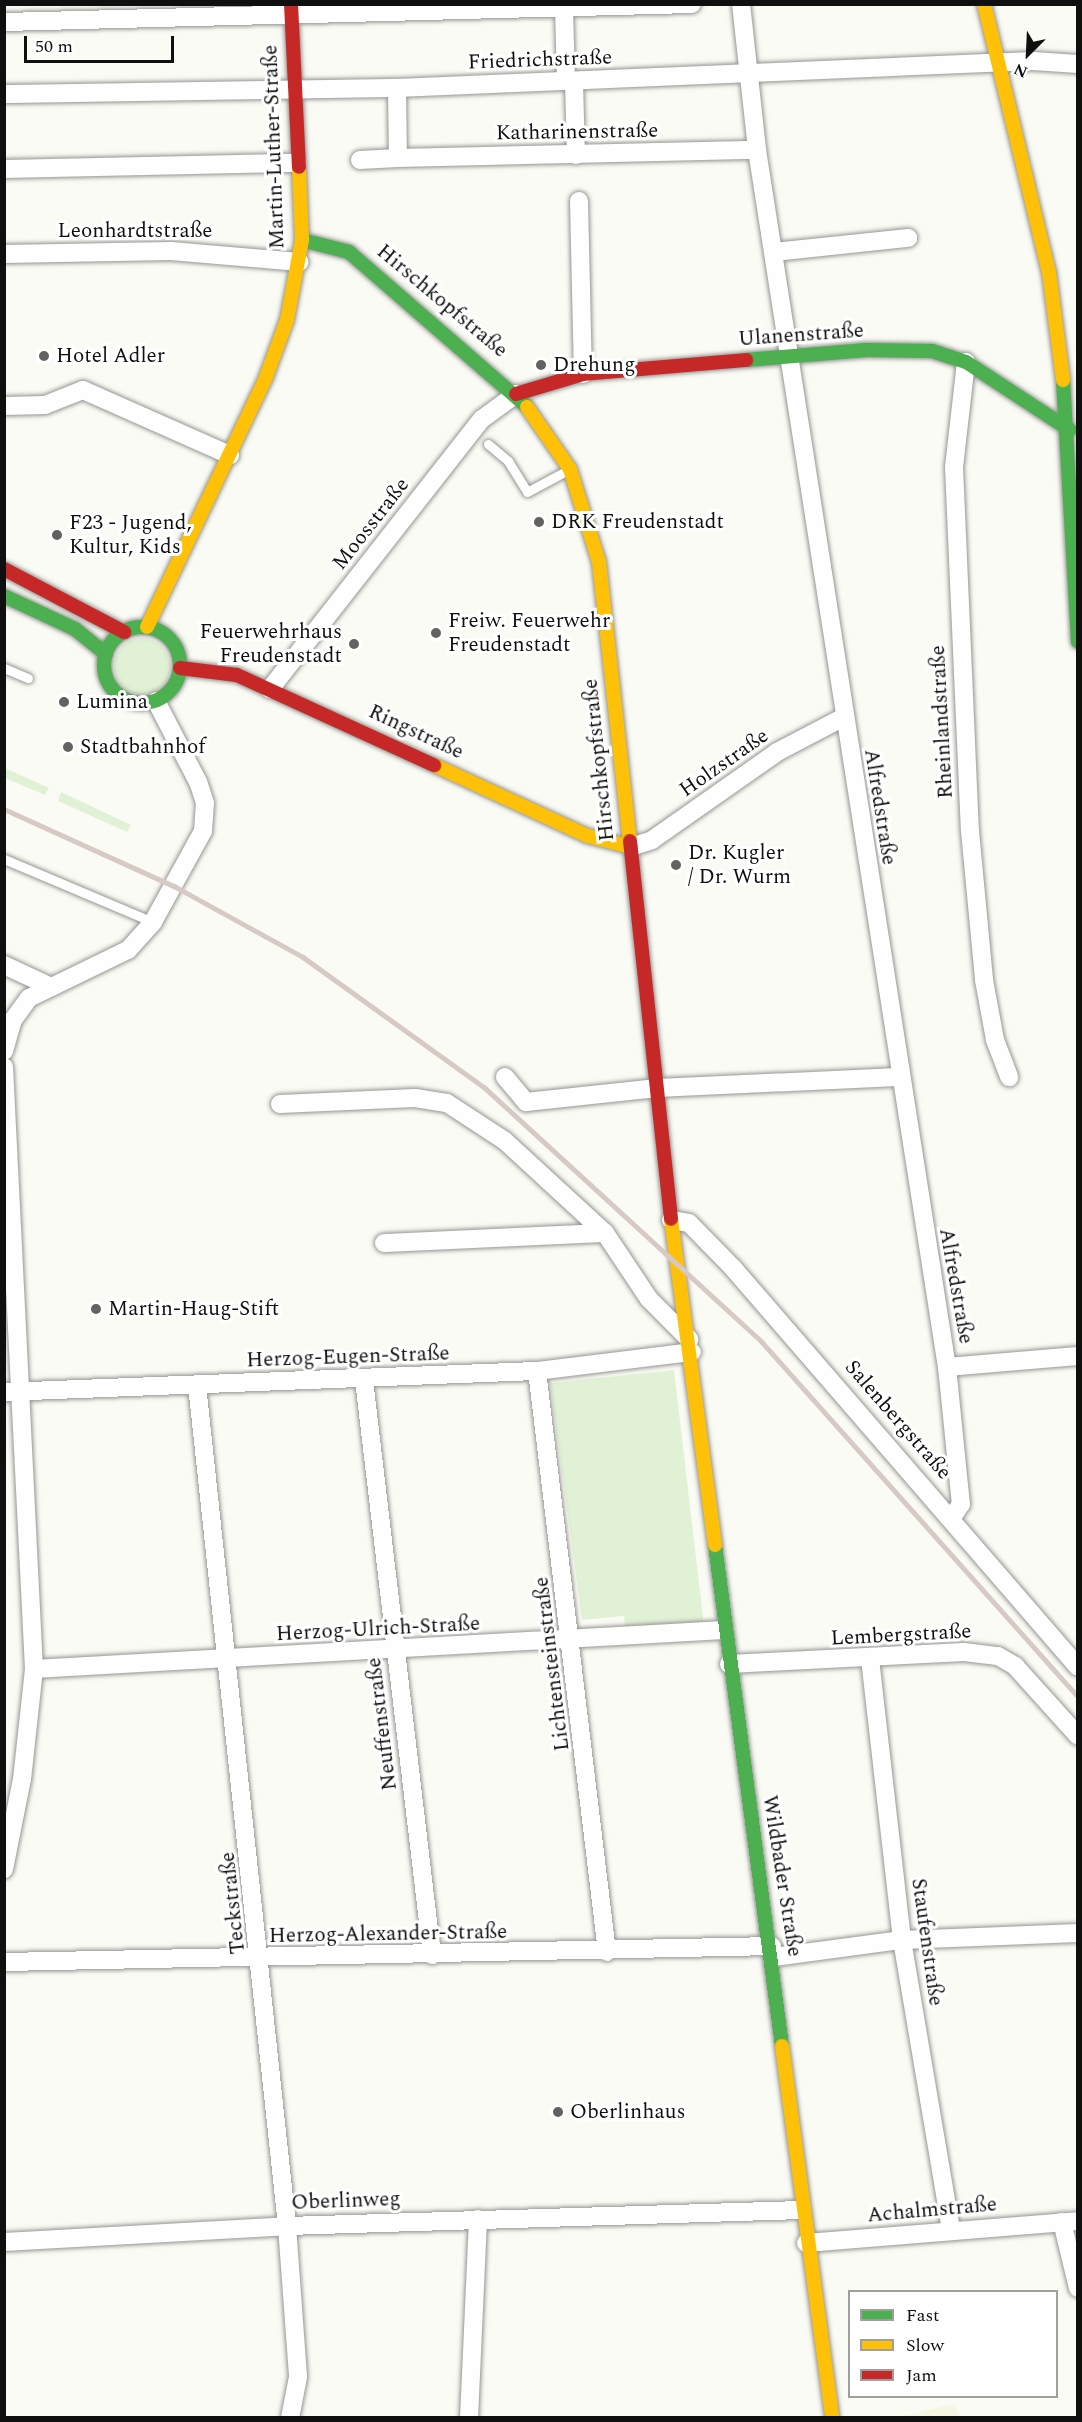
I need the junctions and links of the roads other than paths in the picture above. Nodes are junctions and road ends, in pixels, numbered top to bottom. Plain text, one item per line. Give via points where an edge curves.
1 (692, 4) edge
2 (741, 4) edge
3 (984, 4) edge
4 (557, 6) edge
5 (291, 9) edge
6 (4, 22) edge
7 (1077, 64) edge
8 (1000, 65) junction
9 (748, 75) junction
10 (570, 81) junction
11 (397, 88) junction
12 (294, 89) junction
13 (4, 94) edge
14 (757, 150) junction
15 (576, 154) junction
16 (399, 158) junction
17 (360, 160) dead end
18 (297, 163) junction
19 (4, 169) edge
20 (579, 201) dead end
21 (908, 238) dead end
22 (302, 240) junction
23 (774, 252) junction
24 (4, 254) edge
25 (300, 262) junction
26 (789, 356) junction
27 (966, 362) junction
28 (584, 374) junction
29 (516, 394) junction
30 (4, 406) edge
31 (1074, 430) edge
32 (488, 444) dead end
33 (230, 455) junction
34 (570, 469) junction
35 (1076, 542) edge
36 (4, 569) edge
37 (4, 596) edge
38 (147, 627) junction
39 (124, 632) junction
40 (1077, 633) edge
41 (1077, 642) edge
42 (106, 654) junction
43 (4, 668) edge
44 (180, 668) junction
45 (28, 678) dead end
46 (270, 689) junction
47 (156, 701) junction
48 (844, 717) junction
49 (631, 847) junction
50 (4, 859) edge
51 (153, 922) junction
52 (4, 965) edge
53 (47, 985) junction
54 (4, 1051) edge
55 (4, 1067) edge
56 (505, 1077) dead end
57 (898, 1077) junction
58 (1008, 1077) dead end
59 (657, 1088) junction
60 (280, 1104) dead end
61 (5, 1109) edge
62 (671, 1220) junction
63 (605, 1233) junction
64 (384, 1243) dead end
65 (691, 1346) junction
66 (1077, 1356) edge
67 (947, 1367) junction
68 (537, 1371) junction
69 (364, 1380) junction
70 (197, 1384) junction
71 (13, 1392) edge
72 (953, 1516) junction
73 (724, 1630) junction
74 (573, 1640) junction
75 (396, 1652) junction
76 (229, 1659) junction
77 (870, 1659) junction
78 (729, 1664) junction
79 (1077, 1667) edge
80 (34, 1669) junction
81 (1077, 1736) edge
82 (4, 1869) edge
83 (1077, 1933) edge
84 (903, 1940) junction
85 (608, 1952) junction
86 (773, 1952) junction
87 (432, 1955) junction
88 (262, 1959) junction
89 (4, 1962) edge
90 (802, 2210) junction
91 (478, 2219) junction
92 (1070, 2221) edge
93 (287, 2226) junction
94 (951, 2230) junction
95 (4, 2242) edge
96 (806, 2243) junction
97 (1077, 2288) edge
98 (290, 2418) edge
99 (469, 2418) edge
100 (832, 2418) edge

1 - 4 street
2 - 9 street, Alfredstraße
3 - 8 main road
4 - 5 street
4 - 10 street
5 - 6 street
5 - 12 main road, Martin-Luther-Straße
7 - 8 street, Friedrichstraße
8 - 9 street, Friedrichstraße
8 - 31 main road via 1042,228
9 - 10 street, Friedrichstraße
9 - 14 street, Alfredstraße
10 - 11 street, Friedrichstraße
10 - 15 street
11 - 12 street, Friedrichstraße
11 - 16 street
12 - 13 street, Friedrichstraße
12 - 18 main road, Martin-Luther-Straße
14 - 15 street, Katharinenstraße
14 - 23 street, Alfredstraße
15 - 16 street, Katharinenstraße
16 - 17 street, Katharinenstraße
18 - 19 street
18 - 22 main road, Martin-Luther-Straße
20 - 28 street
21 - 23 street
22 - 25 main road, Martin-Luther-Straße
22 - 29 main road, Hirschkopfstraße via 349,252
23 - 26 street, Alfredstraße
24 - 25 street, Leonhardtstraße via 171,251
25 - 33 main road, Martin-Luther-Straße via 278,350
26 - 27 main road, Ulanenstraße via 932,351
26 - 28 main road, Ulanenstraße
26 - 48 street, Alfredstraße
27 - 31 main road, Ulanenstraße
27 - 58 street, Rheinlandstraße via 954,467 970,831 984,980 995,1041
28 - 29 main road, Ulanenstraße
29 - 34 main road, Hirschkopfstraße via 552,437
29 - 46 street, Moosstraße via 482,419
30 - 33 street via 45,405 83,390
31 - 35 main road
32 - 34 lane via 508,461 527,492
33 - 38 main road, Martin-Luther-Straße
34 - 49 main road, Hirschkopfstraße via 599,562
35 - 40 main road
36 - 39 main road
37 - 42 main road via 75,629
38 - 39 main road
38 - 44 main road via 168,637
39 - 42 main road
40 - 41 main road
42 - 47 main road via 106,678 117,692 132,702
43 - 45 lane
44 - 46 main road, Ringstraße via 205,667
44 - 47 main road via 173,688
46 - 49 main road, Ringstraße via 588,836
47 - 51 street via 198,782 205,820
48 - 49 street, Holzstraße via 777,752 652,840
48 - 57 street, Alfredstraße
49 - 59 main road, Hirschkopfstraße
50 - 51 lane
51 - 53 street via 128,950 108,963
52 - 53 street
53 - 54 street via 29,998 13,1020
55 - 61 street
56 - 59 street via 526,1102
57 - 59 street
57 - 67 street, Alfredstraße
59 - 62 main road, Hirschkopfstraße
60 - 63 street via 415,1098 447,1103 505,1142
61 - 71 street
62 - 65 main road, Hirschkopfstraße
62 - 72 street, Salenbergstraße via 699,1231
63 - 64 street
63 - 65 street via 649,1299
65 - 68 street, Herzog-Eugen-Straße
65 - 73 main road, Wildbader Straße
66 - 67 street, Alfredstraße
67 - 72 street, Alfredstraße via 961,1504
68 - 69 street, Herzog-Eugen-Straße
68 - 74 street, Lichtensteinstraße
69 - 70 street, Herzog-Eugen-Straße
69 - 75 street, Neuffenstraße
70 - 71 street, Herzog-Eugen-Straße
70 - 76 street, Teckstraße
71 - 80 street
72 - 79 street, Salenbergstraße
73 - 74 street, Herzog-Ulrich-Straße
73 - 78 main road, Wildbader Straße
74 - 75 street, Herzog-Ulrich-Straße
74 - 85 street, Lichtensteinstraße
75 - 76 street, Herzog-Ulrich-Straße
75 - 87 street, Neuffenstraße
76 - 80 street, Herzog-Ulrich-Straße
76 - 88 street, Teckstraße
77 - 78 street, Lembergstraße
77 - 81 street, Lembergstraße via 964,1652 998,1656 1015,1666
77 - 84 street, Staufenstraße
78 - 86 main road, Wildbader Straße
80 - 82 street via 22,1779
83 - 84 street, Herzog-Alexander-Straße
84 - 86 street, Herzog-Alexander-Straße
84 - 94 street, Staufenstraße
85 - 86 street, Herzog-Alexander-Straße
85 - 87 street, Herzog-Alexander-Straße
86 - 90 main road, Wildbader Straße
87 - 88 street, Herzog-Alexander-Straße
88 - 89 street, Herzog-Alexander-Straße
88 - 93 street, Teckstraße
90 - 91 street, Oberlinweg
90 - 96 main road, Wildbader Straße
91 - 93 street, Oberlinweg
91 - 99 street
92 - 94 street, Achalmstraße
92 - 97 street, Achalmstraße
93 - 95 street, Oberlinweg
93 - 98 street, Teckstraße via 298,2377
94 - 96 street, Achalmstraße
96 - 100 main road, Wildbader Straße

